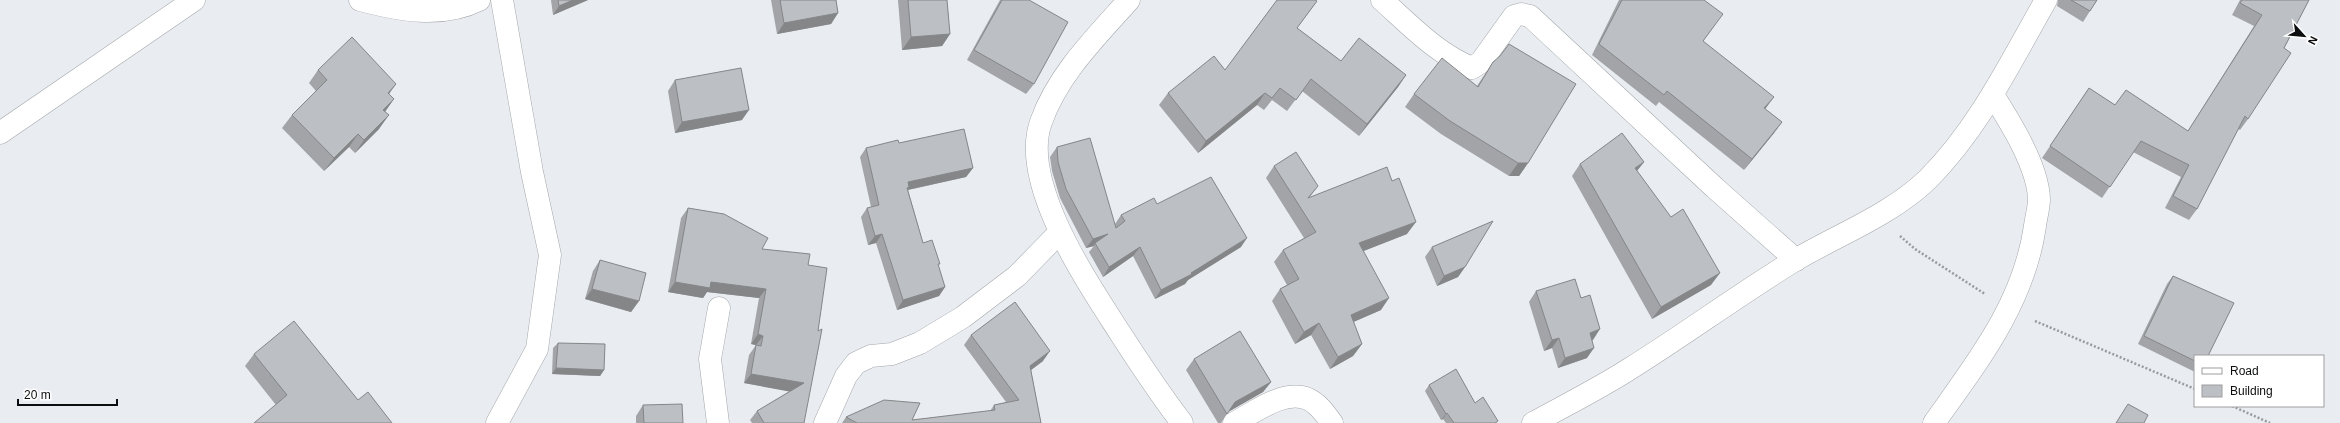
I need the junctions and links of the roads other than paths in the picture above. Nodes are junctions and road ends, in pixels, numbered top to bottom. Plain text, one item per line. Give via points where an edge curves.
1 (194, 0) edge
2 (360, 0) edge
3 (479, 0) edge
4 (502, 0) edge
5 (1129, 0) edge
6 (1382, 0) edge
7 (2046, 0) edge
8 (1993, 95) junction
9 (0, 133) edge
10 (1060, 232) junction
11 (1796, 260) junction
12 (719, 308) dead end
13 (497, 423) edge
14 (718, 423) edge
15 (826, 423) edge
16 (1182, 423) edge
17 (1234, 423) edge
18 (1332, 423) edge
19 (1533, 423) edge
20 (1934, 423) edge

1 - 9 street
2 - 3 street via 394,8 436,12
4 - 13 street via 532,172 550,255 537,349
5 - 10 street via 1076,60 1052,98 1041,122 1036,149 1042,185
6 - 11 street via 1424,38 1461,64 1472,68 1481,62 1514,16 1530,16
7 - 8 street
8 - 11 street via 1960,143 1926,180 1876,217
8 - 20 street via 2016,131 2032,169 2039,199 2033,238 2022,282 2009,310
10 - 15 street via 1018,276 963,317 920,343 892,354 871,356 856,363 846,376
10 - 16 street via 1086,280 1162,397
11 - 19 street via 1630,369
12 - 14 street via 710,358
17 - 18 street via 1282,398 1294,397 1308,399 1319,407

